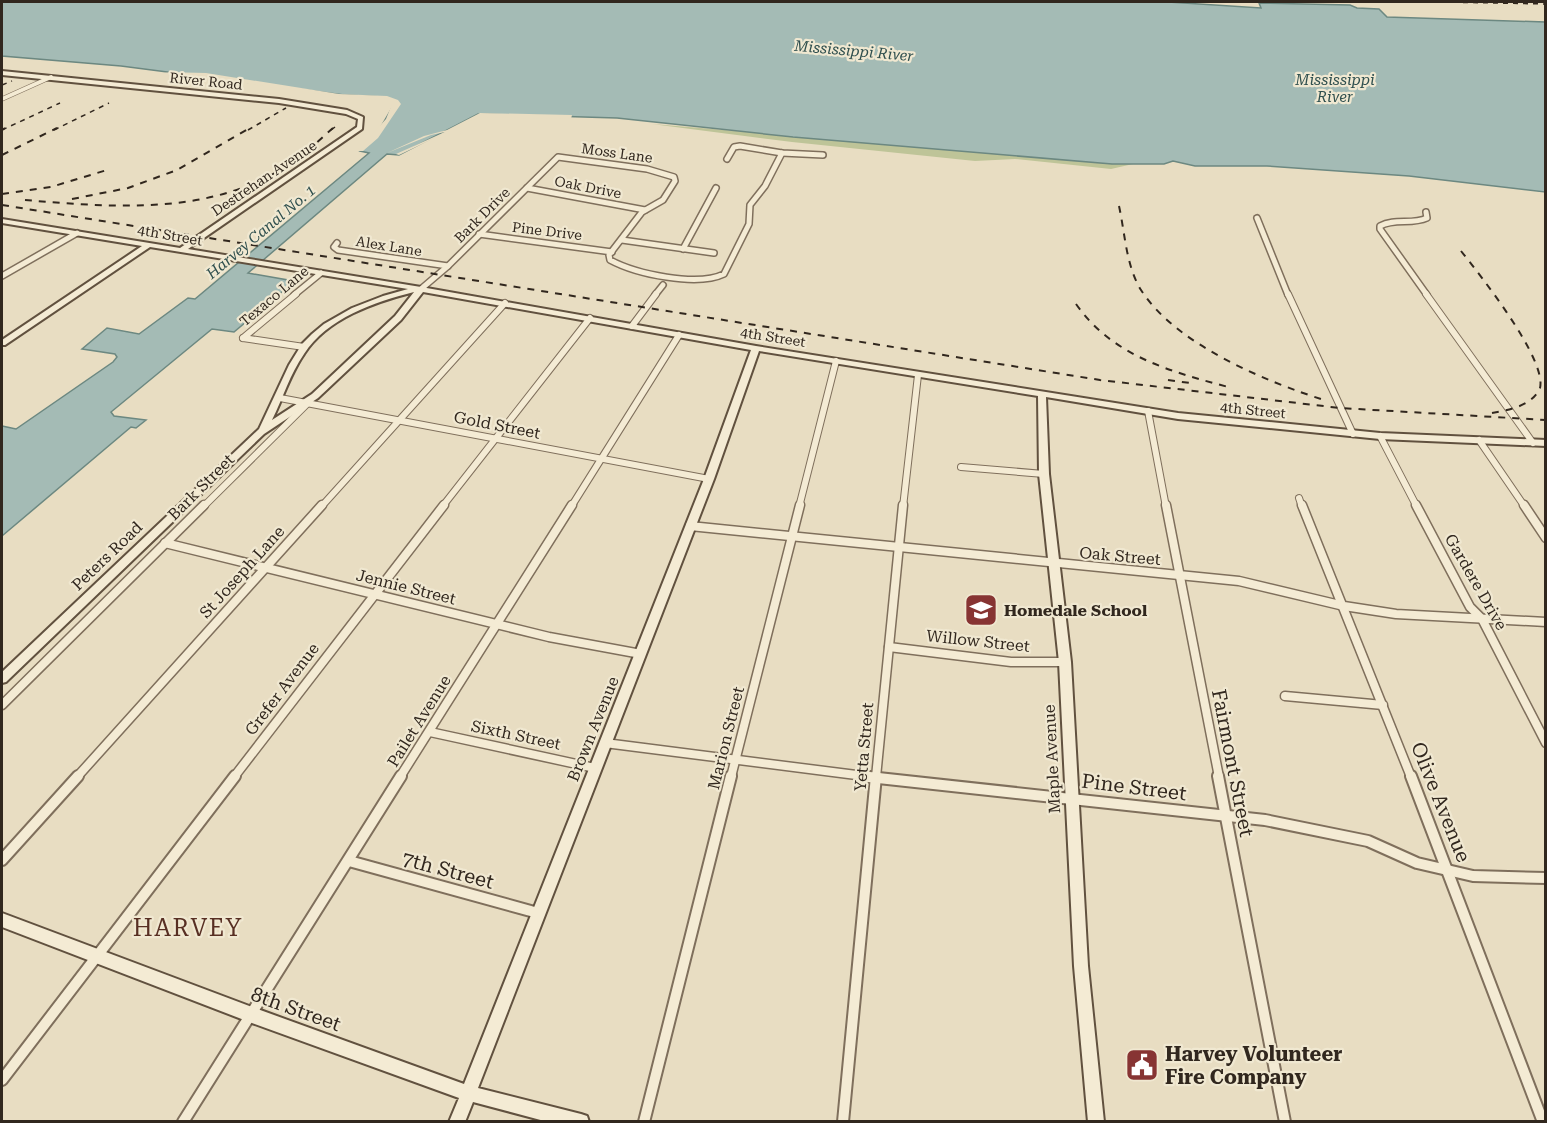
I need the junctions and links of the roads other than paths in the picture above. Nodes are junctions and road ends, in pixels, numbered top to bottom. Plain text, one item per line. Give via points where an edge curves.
1 (1535, 2) edge
2 (1545, 2) edge
3 (2, 73) edge
4 (51, 77) junction
5 (2, 99) edge
6 (332, 147) joint
7 (782, 153) junction
8 (823, 155) dead end
9 (558, 157) joint
10 (727, 159) dead end
11 (527, 188) junction
12 (716, 188) dead end
13 (645, 210) junction
14 (1426, 212) dead end
15 (1257, 218) dead end
16 (3, 222) edge
17 (77, 233) junction
18 (479, 234) junction
19 (622, 240) junction
20 (338, 243) dead end
21 (148, 245) junction
22 (683, 249) junction
23 (182, 250) junction
24 (612, 252) junction
25 (714, 253) dead end
26 (448, 266) junction
27 (321, 273) junction
28 (659, 274) junction
29 (2, 276) edge
30 (681, 278) junction
31 (663, 285) junction
32 (420, 289) junction
33 (505, 303) junction
34 (590, 318) junction
35 (632, 326) junction
36 (678, 335) junction
37 (2, 343) edge
38 (304, 347) junction
39 (756, 348) junction
40 (836, 362) junction
41 (918, 375) junction
42 (1042, 395) junction
43 (280, 399) junction
44 (307, 404) junction
45 (1148, 411) junction
46 (398, 421) junction
47 (261, 432) junction
48 (1353, 434) junction
49 (1380, 436) junction
50 (495, 439) junction
51 (1479, 440) junction
52 (1533, 443) junction
53 (1545, 443) edge
54 (602, 459) junction
55 (961, 467) dead end
56 (1044, 474) junction
57 (709, 479) junction
58 (1299, 498) dead end
59 (690, 526) junction
60 (792, 537) junction
61 (1545, 538) edge
62 (165, 543) junction
63 (898, 548) junction
64 (1054, 564) junction
65 (264, 567) junction
66 (1178, 575) junction
67 (374, 594) junction
68 (1344, 606) junction
69 (1482, 619) junction
70 (1545, 622) edge
71 (498, 625) junction
72 (889, 647) junction
73 (641, 654) junction
74 (1065, 662) junction
75 (2, 679) edge
76 (1285, 696) dead end
77 (2, 705) edge
78 (1383, 705) junction
79 (430, 732) junction
80 (605, 743) junction
81 (1545, 743) edge
82 (736, 760) junction
83 (595, 768) junction
84 (877, 778) junction
85 (1070, 798) junction
86 (1225, 816) junction
87 (2, 860) edge
88 (348, 861) junction
89 (1449, 870) junction
90 (1545, 878) edge
91 (538, 913) junction
92 (2, 920) edge
93 (97, 956) junction
94 (252, 1016) junction
95 (2, 1080) edge
96 (468, 1093) junction
97 (183, 1122) edge
98 (457, 1122) edge
99 (581, 1122) edge
100 (644, 1122) edge
101 (843, 1122) edge
102 (1096, 1122) edge
103 (1285, 1122) edge
104 (1543, 1122) edge

1 - 2 main road
3 - 4 main road, River Road
4 - 5 street
4 - 6 main road, River Road via 279,101 361,118 360,128
6 - 23 main road, Destrehan Avenue
7 - 8 street
7 - 10 street via 734,147
7 - 30 street via 750,205 749,224 724,274 716,278
9 - 11 street, Bark Drive
9 - 13 street, Moss Lane via 671,176 675,181 663,200
11 - 13 street, Oak Drive
11 - 18 street, Bark Drive
12 - 22 street
13 - 19 street
14 - 52 street via 1427,218 1420,222 1391,220 1380,229
15 - 48 street via 1276,269
16 - 17 main road, 4th Street
17 - 21 main road, 4th Street
17 - 29 street
18 - 24 street, Pine Drive
18 - 26 street, Bark Drive
19 - 22 street
19 - 24 street
20 - 26 street, Alex Lane via 334,247 338,250
21 - 23 main road, 4th Street
21 - 37 main road
22 - 25 street
23 - 27 main road, 4th Street
24 - 28 street via 610,260 616,264
26 - 32 street, Bark Drive
27 - 32 main road, 4th Street
27 - 38 street, Texaco Lane via 243,338
28 - 30 street
28 - 31 street
30 - 31 street
31 - 35 street
32 - 33 main road, 4th Street
32 - 38 main road, Peters Road via 341,316
32 - 44 main road, Bark Street via 398,318
33 - 34 main road, 4th Street
33 - 46 street, St Joseph Lane
34 - 35 main road, 4th Street
34 - 50 street, Grefer Avenue
35 - 36 main road, 4th Street
36 - 39 main road, 4th Street
36 - 54 street, Pailet Avenue
38 - 43 main road, Peters Road
39 - 40 main road, 4th Street
39 - 57 main road, Brown Avenue
40 - 41 main road, 4th Street
40 - 60 street, Marion Street
41 - 42 main road, 4th Street
41 - 63 street, Yetta Street
42 - 45 main road, 4th Street
42 - 56 main road, Maple Avenue
43 - 44 street, Gold Street
43 - 47 main road, Peters Road
44 - 46 street, Gold Street
44 - 47 main road, Peters Road
44 - 62 street, Bark Street
45 - 48 main road, 4th Street
45 - 66 street, Fairmont Street
46 - 50 street, Gold Street
46 - 65 street, St Joseph Lane
47 - 75 main road, Peters Road
48 - 49 main road, 4th Street
49 - 51 main road, 4th Street
49 - 69 street, Gardere Drive via 1470,607
50 - 54 street, Gold Street
50 - 67 street, Grefer Avenue
51 - 52 main road, 4th Street
51 - 61 street
52 - 53 main road, 4th Street
54 - 57 street, Gold Street
54 - 71 street, Pailet Avenue
55 - 56 street
56 - 64 main road, Maple Avenue
57 - 59 main road, Brown Avenue
58 - 68 street, Olive Avenue
59 - 60 street, Oak Street
59 - 73 main road, Brown Avenue
60 - 63 street, Oak Street
60 - 82 street, Marion Street
62 - 65 street, Jennie Street
62 - 77 street, Bark Street
63 - 64 street, Oak Street
63 - 72 street, Yetta Street
64 - 66 street, Oak Street
64 - 74 main road, Maple Avenue
65 - 67 street, Jennie Street
65 - 87 street, St Joseph Lane
66 - 68 street, Oak Street via 1239,581
66 - 86 street, Fairmont Street
67 - 71 street, Jennie Street
67 - 93 street, Grefer Avenue
68 - 69 street, Oak Street via 1396,614
68 - 78 street, Olive Avenue
69 - 70 street, Oak Street
69 - 81 street, Gardere Drive
71 - 73 street, Jennie Street
71 - 79 street, Pailet Avenue
72 - 74 street, Willow Street via 1011,662
72 - 84 street, Yetta Street
73 - 80 main road, Brown Avenue
74 - 85 main road, Maple Avenue
76 - 78 street
78 - 89 street, Olive Avenue
79 - 83 street, Sixth Street
79 - 88 street, Pailet Avenue
80 - 82 street, Pine Street
80 - 83 main road, Brown Avenue
82 - 84 street, Pine Street
82 - 100 street, Marion Street
83 - 91 main road, Brown Avenue
84 - 85 street, Pine Street
84 - 101 street, Yetta Street
85 - 86 street, Pine Street
85 - 102 main road, Maple Avenue
86 - 89 street, Pine Street via 1368,841 1417,863
86 - 103 street, Fairmont Street
88 - 91 street, 7th Street
88 - 94 street, Pailet Avenue
89 - 90 street, Pine Street via 1473,876
89 - 104 street, Olive Avenue
91 - 96 main road, Brown Avenue
92 - 93 main road, 8th Street
93 - 94 main road, 8th Street
93 - 95 street, Grefer Avenue
94 - 96 main road, 8th Street
94 - 97 street, Pailet Avenue
96 - 98 main road, Brown Avenue
96 - 99 main road, 8th Street

